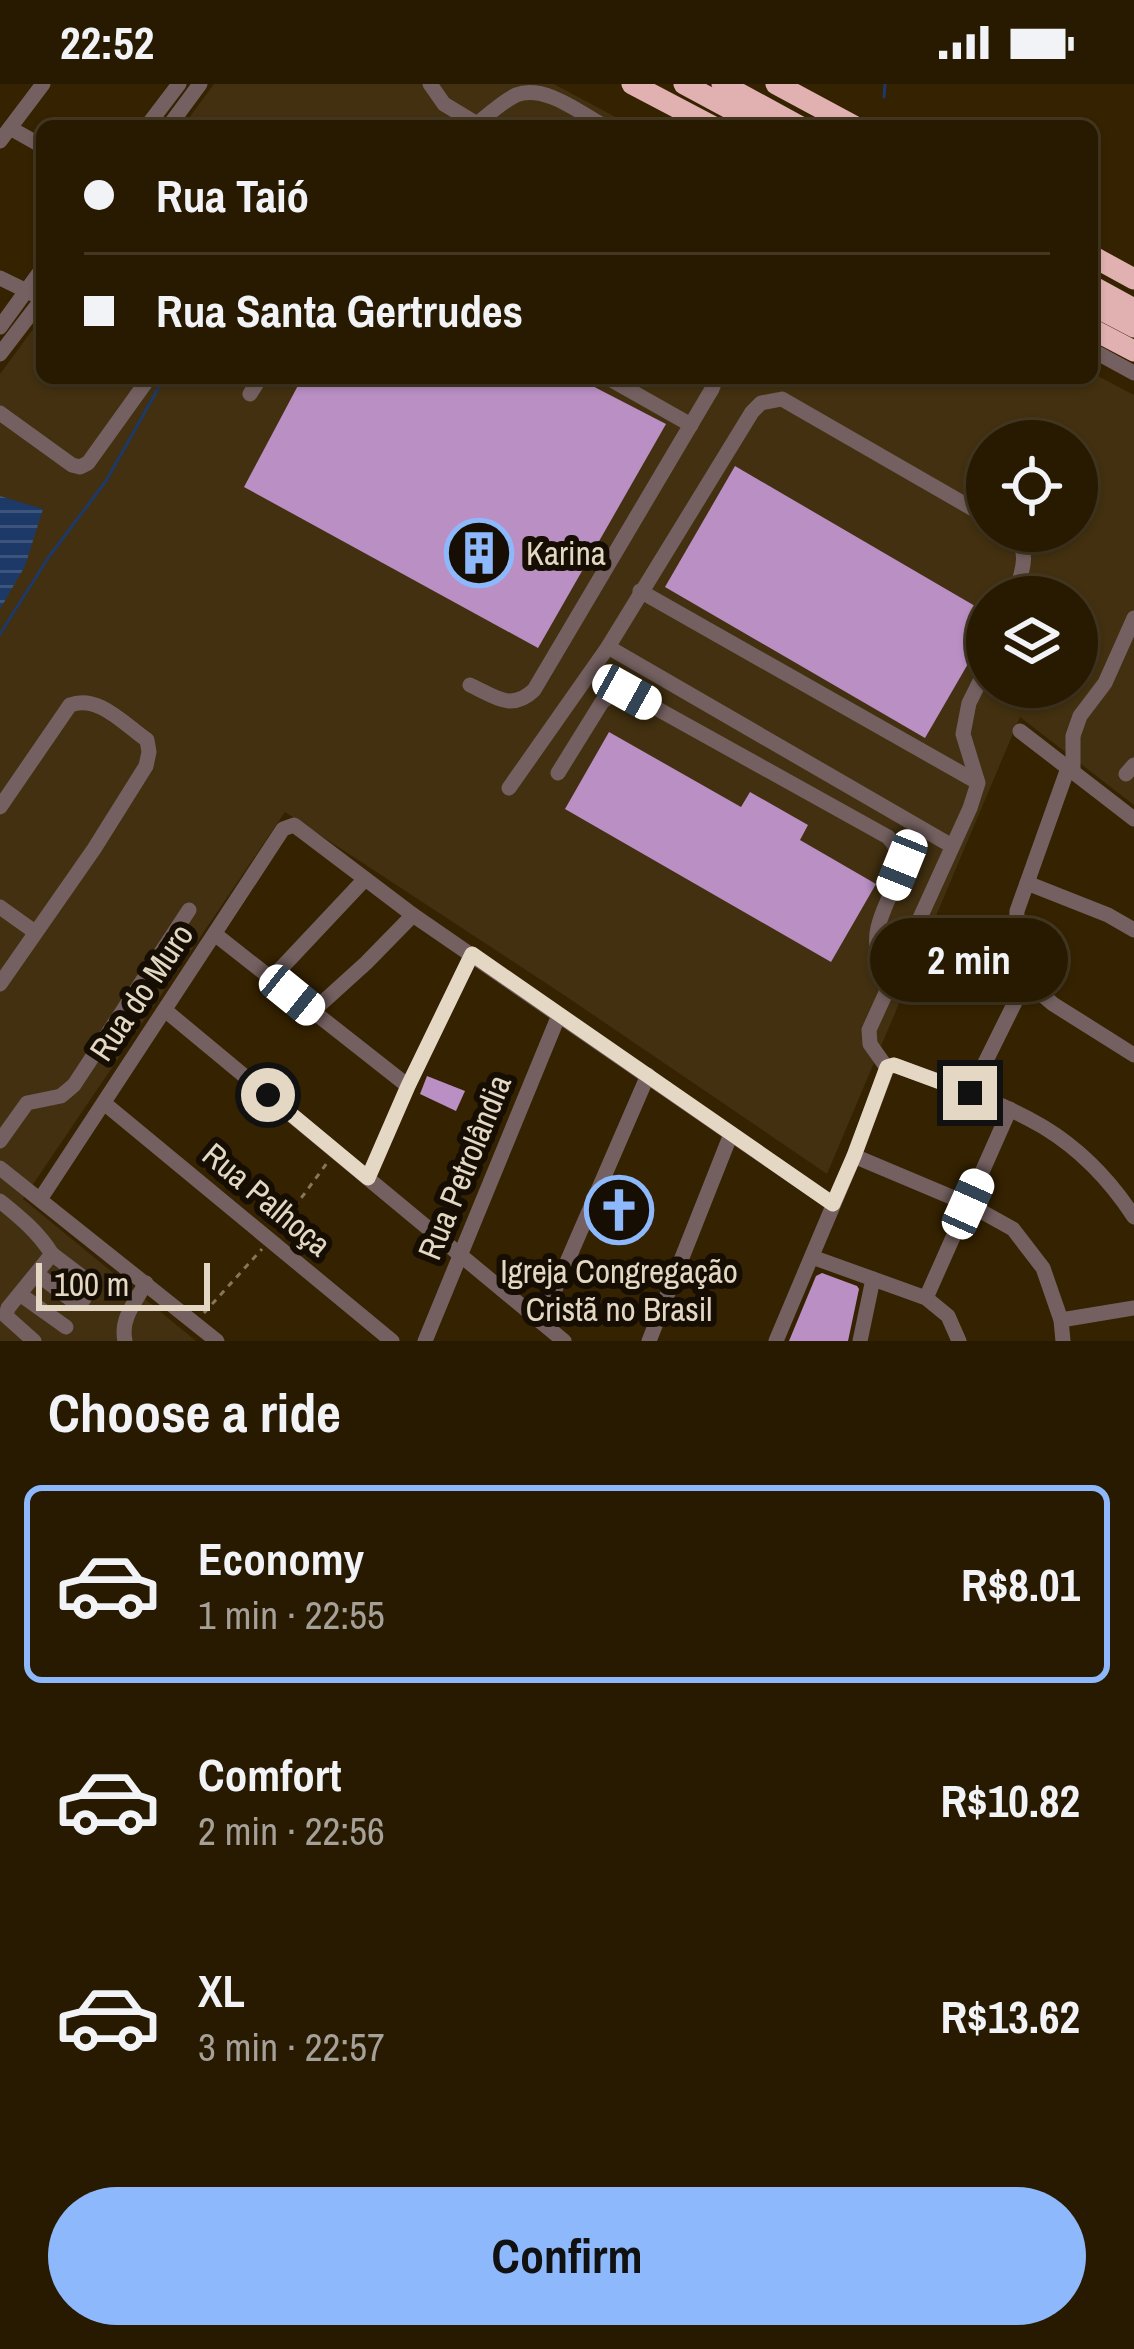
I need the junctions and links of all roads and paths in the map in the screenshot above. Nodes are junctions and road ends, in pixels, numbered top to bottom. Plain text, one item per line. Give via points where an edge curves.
1 (43, 84) edge
2 (178, 84) edge
3 (200, 84) edge
4 (430, 84) edge
5 (632, 84) edge
6 (684, 84) edge
7 (722, 84) edge
8 (776, 84) edge
9 (811, 84) edge
10 (151, 120) edge
11 (173, 120) edge
12 (471, 120) edge
13 (485, 120) edge
14 (593, 120) edge
15 (701, 120) edge
16 (751, 120) edge
17 (788, 120) edge
18 (842, 120) edge
19 (845, 120) edge
20 (5, 134) edge
21 (36, 144) edge
22 (1098, 249) edge
23 (1098, 259) edge
24 (1134, 268) edge
25 (0, 277) edge
26 (1134, 279) edge
27 (36, 284) edge
28 (36, 288) edge
29 (1098, 289) edge
30 (36, 290) edge
31 (1098, 307) edge
32 (1134, 309) edge
33 (0, 327) edge
34 (1134, 327) edge
35 (1098, 332) edge
36 (1134, 351) edge
37 (1098, 353) edge
38 (0, 354) edge
39 (1134, 373) edge
40 (145, 384) edge
41 (256, 384) edge
42 (619, 384) edge
43 (713, 384) edge
44 (250, 394) dead end
45 (0, 413) edge
46 (691, 425) junction
47 (966, 505) edge
48 (640, 591) junction
49 (1134, 618) edge
50 (608, 647) junction
51 (470, 685) dead end
52 (968, 708) edge
53 (1020, 731) dead end
54 (1070, 770) junction
55 (558, 773) dead end
56 (978, 783) junction
57 (509, 788) dead end
58 (0, 807) edge
59 (1134, 819) edge
60 (952, 846) junction
61 (365, 879) junction
62 (1027, 883) junction
63 (0, 907) edge
64 (189, 910) dead end
65 (413, 915) junction
66 (1134, 930) edge
67 (35, 932) junction
68 (216, 935) junction
69 (472, 954) junction
70 (1027, 978) junction
71 (271, 979) junction
72 (0, 984) edge
73 (886, 989) junction
74 (166, 1011) junction
75 (313, 1011) junction
76 (559, 1015) junction
77 (1134, 1055) edge
78 (887, 1067) junction
79 (648, 1076) junction
80 (408, 1086) junction
81 (970, 1093) junction
82 (104, 1102) junction
83 (1010, 1109) junction
84 (731, 1134) junction
85 (0, 1141) edge
86 (854, 1156) junction
87 (0, 1168) edge
88 (368, 1178) junction
89 (41, 1198) junction
90 (0, 1202) edge
91 (833, 1204) junction
92 (968, 1204) junction
93 (1134, 1217) edge
94 (52, 1254) junction
95 (459, 1256) junction
96 (812, 1257) junction
97 (38, 1274) junction
98 (873, 1279) junction
99 (146, 1283) junction
100 (21, 1294) junction
101 (926, 1298) junction
102 (1134, 1308) edge
103 (1061, 1321) junction
104 (541, 1322) junction
105 (66, 1327) dead end
106 (34, 1341) edge
107 (125, 1341) edge
108 (217, 1341) edge
109 (392, 1341) edge
110 (424, 1341) edge
111 (564, 1341) edge
112 (650, 1341) edge
113 (776, 1341) edge
114 (860, 1341) edge
115 (959, 1341) edge
116 (1063, 1341) edge

1 - 20 street
2 - 10 street
3 - 11 street
4 - 12 street
5 - 15 highway
6 - 16 highway
7 - 17 highway
8 - 18 highway
9 - 19 highway
13 - 14 street via 517,95 538,92
20 - 21 street
22 - 24 highway
23 - 26 highway
25 - 27 street
28 - 33 street
29 - 32 highway
30 - 38 street
31 - 34 highway
35 - 36 highway
37 - 39 street
40 - 45 street via 80,467
41 - 44 street
42 - 46 street
43 - 46 street
46 - 51 street via 534,690 508,702
47 - 48 street via 771,399 752,412
48 - 50 street
48 - 56 street
49 - 54 street via 1080,716
50 - 57 street
50 - 60 street
52 - 56 street via 963,734
53 - 54 street
54 - 59 street
54 - 62 street
55 - 73 street via 602,702 627,692 888,837 902,865 877,935
56 - 60 street
58 - 67 street via 70,705 93,702 147,740 146,766
60 - 73 street
61 - 65 street
61 - 68 street, Rua do Muro via 294,825 283,830
61 - 71 street
62 - 66 street
62 - 70 street via 1015,926
63 - 67 street
64 - 85 street via 74,1085 27,1103
65 - 69 street
65 - 75 street
67 - 72 street
68 - 71 street
68 - 74 street, Rua do Muro
69 - 76 street
69 - 80 street
70 - 77 street
70 - 81 street
71 - 75 street
73 - 78 street via 869,1037
74 - 82 street, Rua do Muro
74 - 88 street
75 - 80 street
76 - 79 street
76 - 95 street, Rua Petrolândia
78 - 81 street
78 - 86 street
79 - 84 street
79 - 104 street
80 - 88 street
81 - 83 street
82 - 89 street, Rua do Muro
82 - 109 street, Rua Palhoça
83 - 92 street
83 - 93 street via 1088,1159
84 - 91 street
84 - 112 street
86 - 91 street
86 - 92 street
87 - 89 street
88 - 95 street
89 - 99 street
90 - 94 street
91 - 96 street
92 - 101 street
92 - 103 street via 1027,1244
94 - 97 street
94 - 97 street via 89,1282 83,1300
95 - 104 street
95 - 110 street, Rua Petrolândia
96 - 98 street
96 - 113 street
97 - 100 street
98 - 101 street
98 - 114 street
99 - 107 street via 126,1316
99 - 108 street
100 - 105 street
100 - 106 street via 6,1316
101 - 115 street via 948,1316
102 - 103 street
103 - 116 street
104 - 111 street

